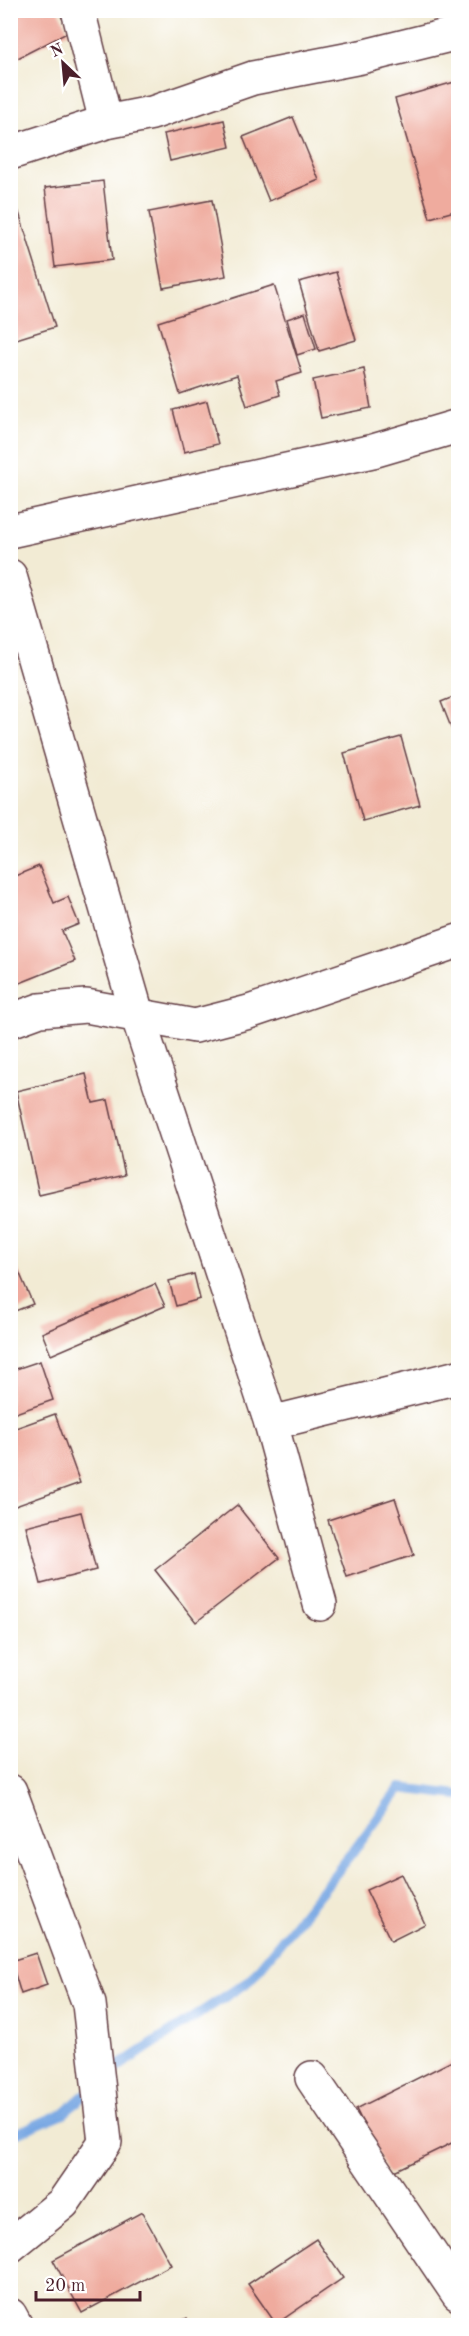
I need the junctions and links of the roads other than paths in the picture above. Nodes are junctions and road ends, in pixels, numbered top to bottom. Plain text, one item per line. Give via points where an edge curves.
1 (78, 10) edge
2 (459, 33) edge
3 (106, 122) junction
4 (10, 153) edge
5 (459, 426) edge
6 (10, 531) edge
7 (10, 576) edge
8 (459, 941) edge
9 (137, 1014) junction
10 (10, 1021) edge
11 (459, 1377) edge
12 (271, 1423) junction
13 (320, 1604) dead end
14 (10, 1791) edge
15 (312, 2078) dead end
16 (10, 2246) edge
17 (459, 2294) edge
18 (10, 2315) edge
19 (16, 2325) edge

1 - 3 street
2 - 3 street via 253,78 152,113
3 - 4 street
5 - 6 street via 373,451
7 - 9 street
8 - 9 street via 249,1012 195,1026
9 - 10 street via 86,1005 40,1010
9 - 12 street
11 - 12 street
12 - 13 street
14 - 16 street via 89,2004 105,2142 63,2203
15 - 17 street
18 - 19 street

